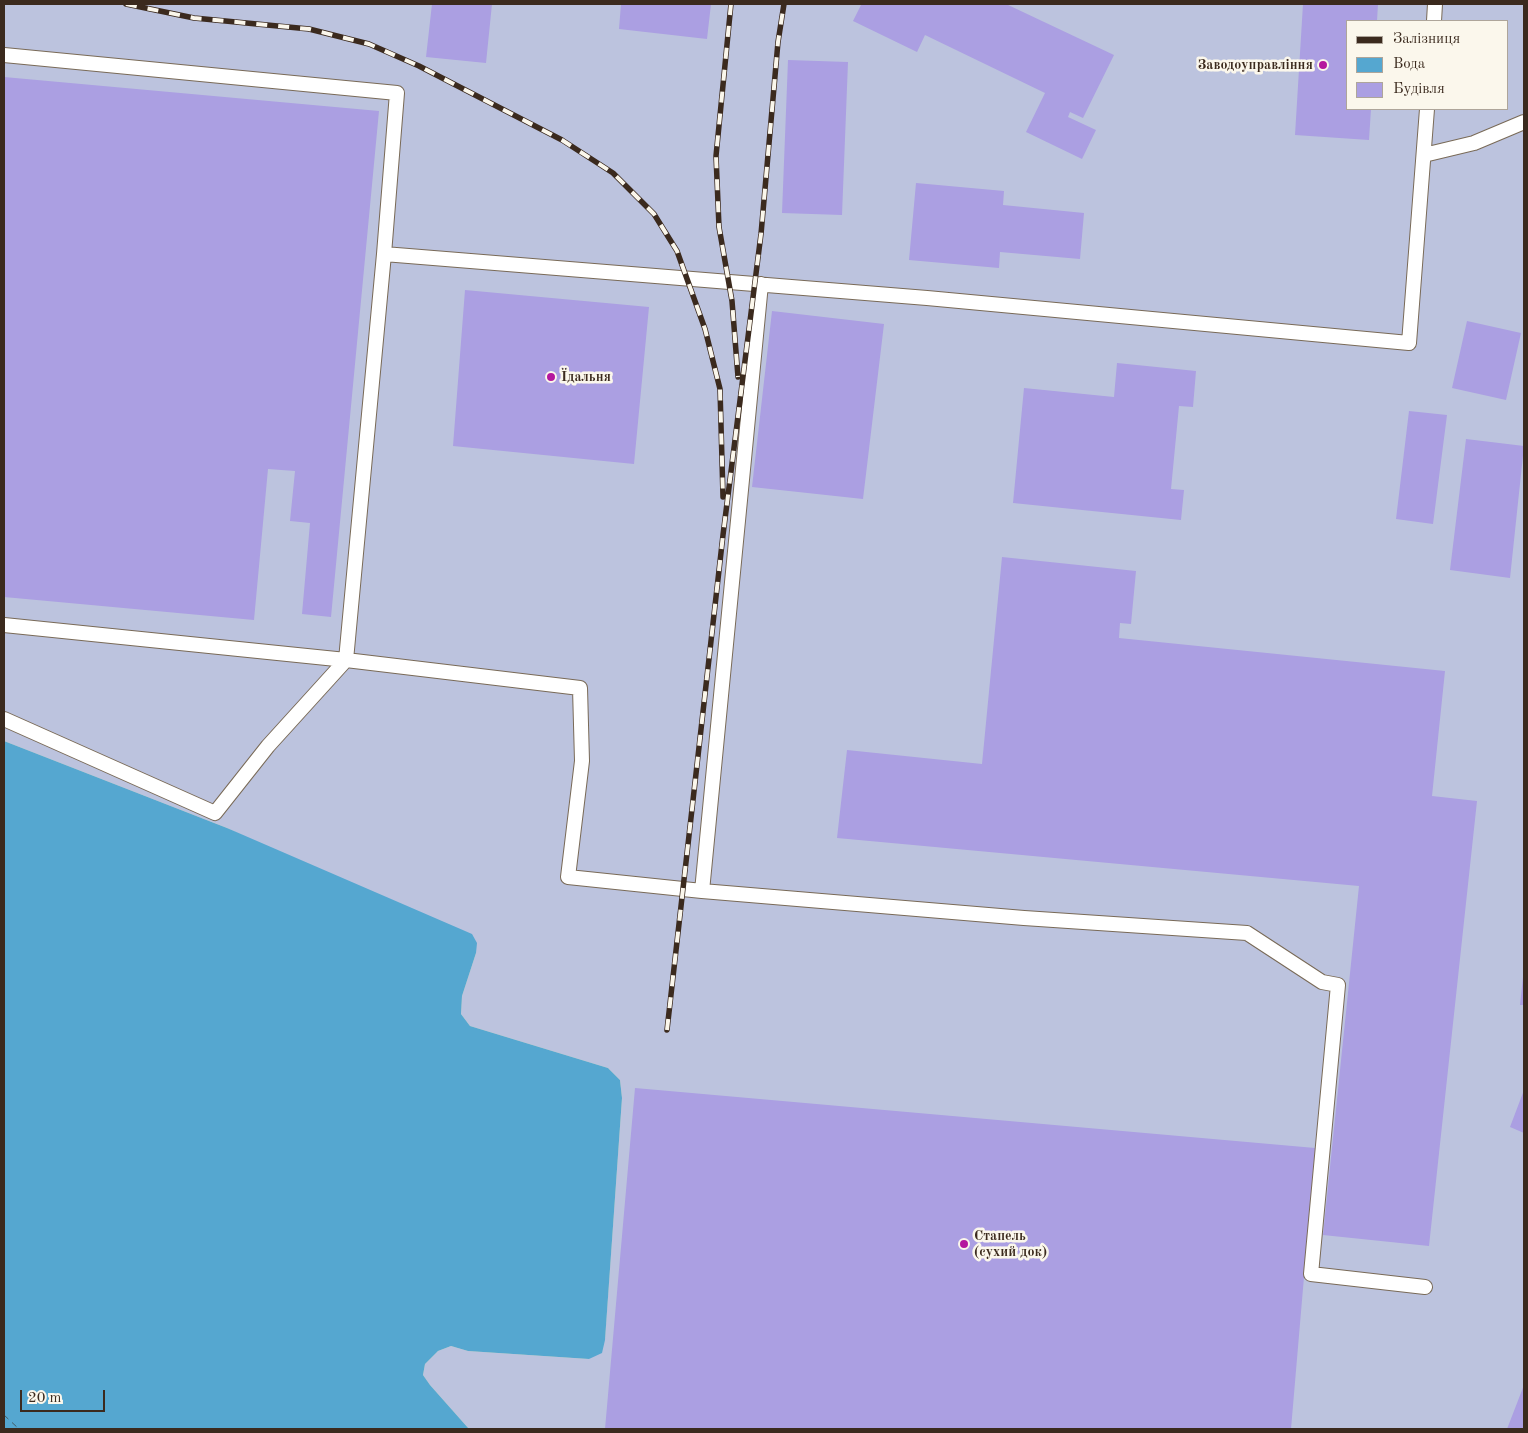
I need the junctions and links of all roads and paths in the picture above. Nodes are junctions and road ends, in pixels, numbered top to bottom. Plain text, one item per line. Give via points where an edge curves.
1 (1435, 4) edge
2 (1434, 20) edge
3 (4, 55) edge
4 (1427, 110) edge
5 (1524, 122) edge
6 (1424, 155) junction
7 (384, 254) junction
8 (761, 284) junction
9 (4, 625) edge
10 (346, 660) junction
11 (4, 719) edge
12 (702, 892) junction
13 (1425, 1287) dead end

1 - 2 lane
3 - 7 lane via 397,93
4 - 6 lane
5 - 6 lane via 1474,143
6 - 8 lane via 1409,343
7 - 8 lane
7 - 10 lane
8 - 12 lane
9 - 10 lane
10 - 11 lane via 268,746 215,813
10 - 12 lane via 580,688 582,761 568,877
12 - 13 lane via 1247,933 1322,982 1338,985 1311,1274

